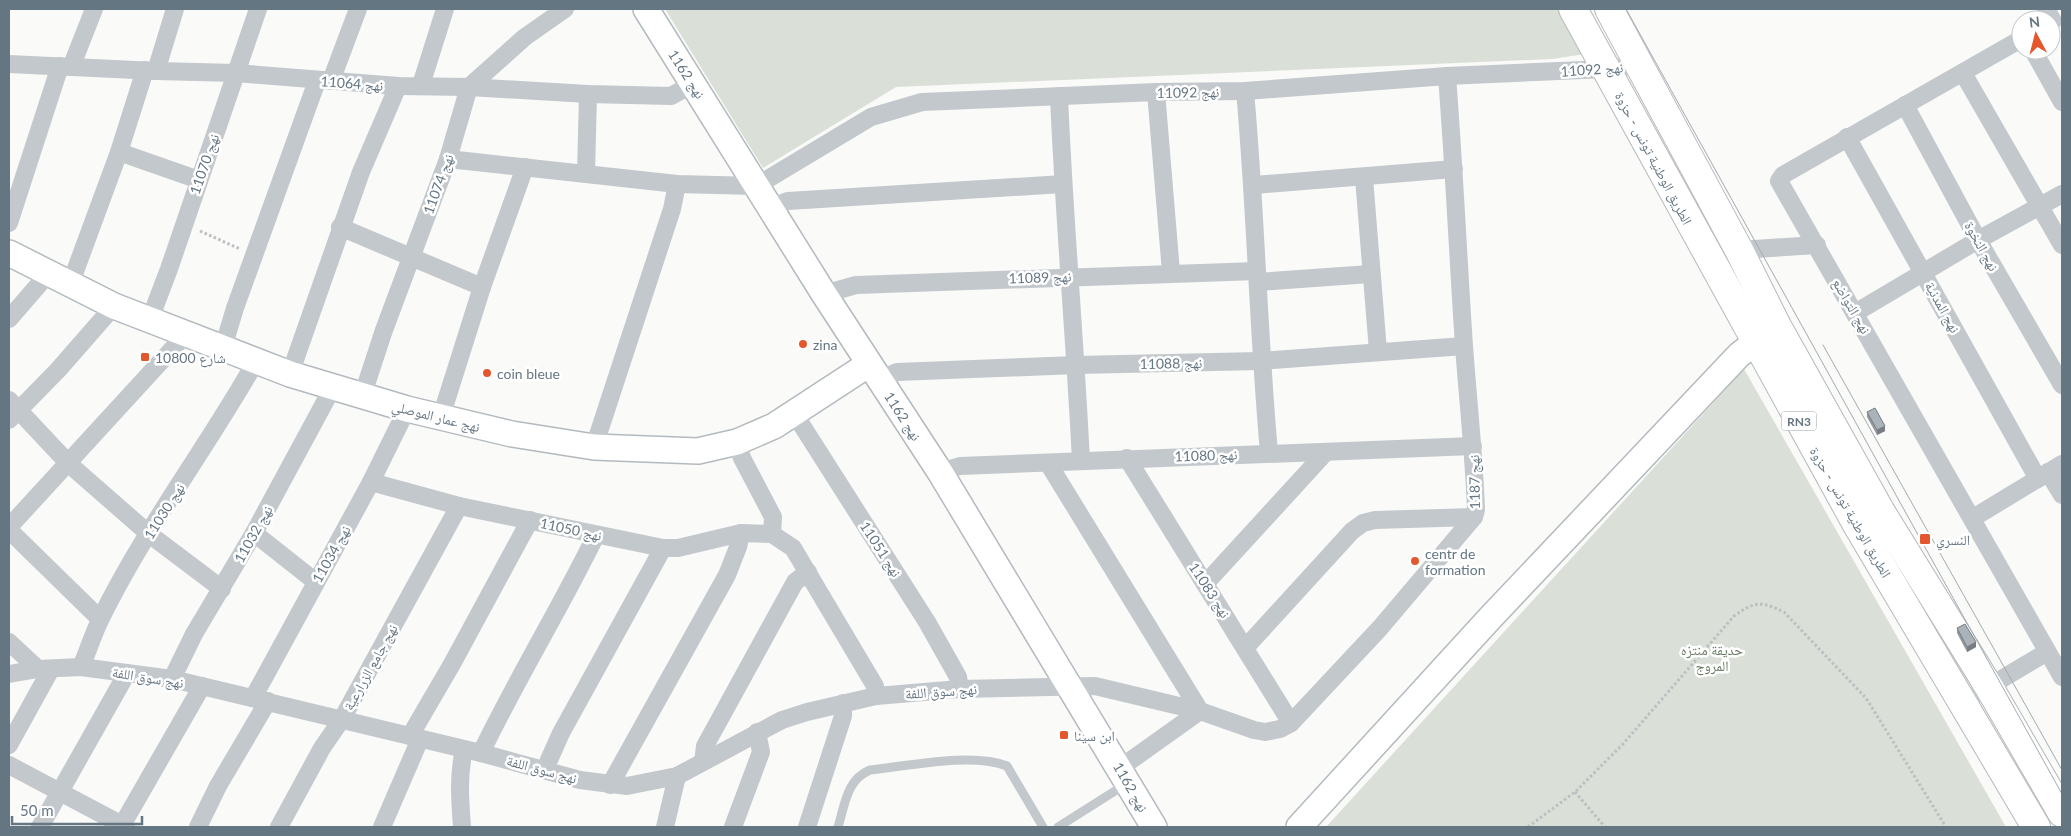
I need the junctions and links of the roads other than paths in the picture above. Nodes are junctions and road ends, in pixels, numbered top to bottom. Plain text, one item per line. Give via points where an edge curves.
1 (94, 9) edge
2 (175, 9) edge
3 (258, 9) edge
4 (358, 9) edge
5 (445, 9) edge
6 (565, 9) edge
7 (646, 9) edge
8 (1572, 9) edge
9 (1609, 9) edge
10 (2011, 45) edge
11 (2039, 60) edge
12 (9, 64) edge
13 (1640, 65) junction
14 (66, 66) junction
15 (1606, 69) junction
16 (151, 71) junction
17 (236, 72) junction
18 (1963, 73) junction
19 (1446, 76) junction
20 (324, 81) junction
21 (694, 84) junction
22 (398, 86) junction
23 (421, 86) junction
24 (469, 87) junction
25 (1245, 91) junction
26 (1156, 92) junction
27 (588, 94) junction
28 (1059, 96) junction
29 (2062, 102) edge
30 (1905, 105) junction
31 (1847, 137) junction
32 (119, 152) junction
33 (448, 159) junction
34 (526, 168) junction
35 (1454, 169) junction
36 (586, 174) junction
37 (1364, 178) junction
38 (199, 180) junction
39 (677, 184) junction
40 (1063, 184) junction
41 (1254, 185) junction
42 (756, 186) junction
43 (2062, 194) edge
44 (2040, 206) junction
45 (770, 208) junction
46 (9, 223) edge
47 (340, 227) junction
48 (1978, 240) junction
49 (1817, 245) junction
50 (2062, 245) edge
51 (1740, 250) junction
52 (9, 253) edge
53 (412, 257) junction
54 (1171, 272) junction
55 (1924, 272) junction
56 (48, 274) junction
57 (1370, 274) junction
58 (1070, 276) junction
59 (1257, 276) junction
60 (70, 285) junction
61 (482, 287) junction
62 (824, 294) junction
63 (114, 306) junction
64 (1855, 313) junction
65 (9, 319) edge
66 (150, 319) junction
67 (1777, 326) junction
68 (187, 333) junction
69 (1754, 341) junction
70 (1464, 346) junction
71 (223, 348) junction
72 (1378, 351) junction
73 (256, 360) junction
74 (1260, 361) junction
75 (1076, 364) junction
76 (874, 372) junction
77 (290, 374) junction
78 (2062, 385) edge
79 (333, 387) junction
80 (362, 396) junction
81 (407, 409) junction
82 (12, 410) edge
83 (794, 413) junction
84 (442, 417) junction
85 (737, 442) junction
86 (1473, 446) junction
87 (594, 447) junction
88 (1269, 452) junction
89 (1326, 452) junction
90 (1127, 458) junction
91 (1081, 461) junction
92 (1048, 463) junction
93 (69, 464) junction
94 (940, 472) junction
95 (2049, 472) edge
96 (371, 482) junction
97 (2062, 495) edge
98 (459, 506) junction
99 (1474, 517) junction
100 (1973, 518) junction
101 (530, 520) junction
102 (9, 528) edge
103 (254, 533) junction
104 (741, 533) junction
105 (149, 534) junction
106 (772, 534) junction
107 (596, 535) junction
108 (663, 548) junction
109 (808, 572) junction
110 (316, 582) junction
111 (1205, 584) junction
112 (222, 589) junction
113 (100, 619) junction
114 (9, 642) edge
115 (1246, 647) junction
116 (2047, 652) junction
117 (81, 667) junction
118 (44, 669) junction
119 (127, 673) junction
120 (9, 674) edge
121 (2062, 677) edge
122 (172, 679) junction
123 (1066, 685) junction
124 (202, 686) junction
125 (1989, 687) junction
126 (960, 688) junction
127 (876, 696) junction
128 (260, 699) junction
129 (1963, 702) junction
130 (842, 703) junction
131 (1200, 711) junction
132 (342, 719) junction
133 (1291, 723) junction
134 (757, 732) junction
135 (415, 738) junction
136 (9, 745) edge
137 (473, 751) junction
138 (703, 762) junction
139 (9, 764) edge
140 (545, 769) junction
141 (1124, 775) junction
142 (677, 776) junction
143 (610, 785) junction
144 (59, 792) junction
145 (2062, 813) edge
146 (40, 827) edge
147 (123, 827) edge
148 (198, 827) edge
149 (279, 827) edge
150 (382, 827) edge
151 (462, 827) edge
152 (665, 827) edge
153 (733, 827) edge
154 (807, 827) edge
155 (838, 827) edge
156 (1043, 827) edge
157 (1058, 827) edge
158 (1154, 827) edge
159 (1299, 827) edge
160 (2036, 827) edge

1 - 14 street
2 - 16 street
3 - 17 street, نهج 11070
4 - 20 street
5 - 23 street
6 - 24 street via 525,37
7 - 21 street, نهج 1162
8 - 15 highway, الطريق الوطنية تونس - حزوة / RN3
9 - 13 highway, الطريق الوطنية تونس - حزوة / RN3
10 - 18 street, نهج التواضع
11 - 29 street
12 - 14 street, نهج 11064
13 - 15 street, نهج 11092
13 - 51 highway, الطريق الوطنية تونس - حزوة / RN3
14 - 16 street, نهج 11064
14 - 46 street
15 - 19 street, نهج 11092
15 - 69 highway, الطريق الوطنية تونس - حزوة / RN3
16 - 17 street, نهج 11064
16 - 32 street
17 - 20 street, نهج 11064
17 - 38 street, نهج 11070
18 - 30 street, نهج التواضع
18 - 44 street
19 - 25 street, نهج 11092
19 - 35 street, نهج 1187
20 - 22 street, نهج 11064
20 - 71 street via 255,256
21 - 27 street, نهج 11064 via 671,96
21 - 42 street, نهج 1162
22 - 23 street, نهج 11064
22 - 47 street
23 - 24 street, نهج 11064
24 - 27 street, نهج 11064
24 - 33 street, نهج 11074
25 - 26 street, نهج 11092
25 - 41 street
26 - 28 street, نهج 11092
26 - 54 street
27 - 36 street
28 - 40 street
28 - 42 street, نهج 11092 via 922,102 892,109 839,135
30 - 31 street, نهج التواضع
30 - 48 street, نهج النخوة
31 - 49 street, نهج التواضع via 1780,178
31 - 55 street, نهج المدنية
32 - 38 street
32 - 60 street
33 - 34 street
33 - 53 street, نهج 11074
34 - 36 street
34 - 61 street
35 - 37 street
35 - 70 street, نهج 1187
36 - 39 street
37 - 41 street
37 - 57 street
38 - 66 street, نهج 11070
39 - 42 street
39 - 87 street via 672,209
40 - 45 street via 788,201
40 - 58 street
41 - 59 street
42 - 45 street, نهج 1162
43 - 44 street
44 - 48 street
44 - 50 street
45 - 62 street, نهج 1162
47 - 53 street
47 - 77 street
48 - 55 street
48 - 78 street, نهج النخوة
49 - 51 street
49 - 64 street, نهج التواضع
51 - 67 highway, الطريق الوطنية تونس - حزوة / RN3
52 - 56 street, نهج عمار الموصلي
53 - 61 street
53 - 80 street, نهج 11074
54 - 58 street, نهج 11089
54 - 59 street, نهج 11089
55 - 64 street
55 - 95 street, نهج المدنية
56 - 60 street, نهج عمار الموصلي
56 - 65 street
57 - 59 street, نهج 11089
57 - 72 street
58 - 62 street, نهج 11089 via 856,285
58 - 75 street
59 - 74 street
60 - 63 street, نهج عمار الموصلي
61 - 84 street
62 - 76 street, نهج 1162
63 - 66 street, نهج عمار الموصلي
63 - 82 street
64 - 100 street, نهج التواضع
66 - 68 street, نهج عمار الموصلي
67 - 69 street
67 - 125 highway, الطريق الوطنية تونس - حزوة / RN3 via 1881,512
68 - 71 street, نهج عمار الموصلي
68 - 93 street
69 - 129 highway, الطريق الوطنية تونس - حزوة / RN3 via 1856,523
69 - 159 street via 1491,617
70 - 72 street, نهج 11088
70 - 86 street, نهج 1187
71 - 73 street, نهج عمار الموصلي
72 - 74 street, نهج 11088
73 - 77 street, نهج عمار الموصلي
73 - 105 street, نهج 11030
74 - 75 street, نهج 11088
74 - 88 street
75 - 76 street, نهج 11088
75 - 91 street
76 - 83 street, نهج عمار الموصلي
76 - 94 street, نهج 1162
77 - 79 street, نهج عمار الموصلي
79 - 80 street, نهج عمار الموصلي
79 - 103 street, نهج 11032
80 - 81 street, نهج عمار الموصلي
81 - 84 street, نهج عمار الموصلي
81 - 96 street, نهج 11034
82 - 93 street
83 - 85 street, نهج عمار الموصلي via 774,426
83 - 126 street, نهج 11051 via 927,622 958,677
84 - 87 street, نهج عمار الموصلي via 512,434
85 - 87 street, نهج عمار الموصلي via 698,451
85 - 106 street via 742,458 773,516
86 - 89 street, نهج 11080
86 - 99 street, نهج 1187
88 - 89 street, نهج 11080
88 - 90 street, نهج 11080
89 - 111 street
90 - 91 street, نهج 11080
90 - 111 street, نهج 11083
91 - 92 street, نهج 11080
92 - 94 street, نهج 11080 via 960,466
92 - 131 street
93 - 102 street
93 - 105 street
94 - 123 street, نهج 1162
95 - 97 street, نهج المدنية
95 - 100 street
96 - 98 street, نهج 11050
96 - 110 street, نهج 11034
98 - 101 street, نهج 11050
98 - 132 street, نهج جامع الزرارعية
99 - 115 street via 1363,523 1352,531
99 - 133 street, نهج 1187 via 1380,628
100 - 116 street, نهج التواضع
101 - 107 street, نهج 11050
101 - 135 street
102 - 113 street
103 - 110 street
103 - 112 street, نهج 11032
104 - 106 street, نهج 11050
104 - 108 street, نهج 11050 via 678,548
104 - 143 street via 727,575
105 - 112 street
105 - 113 street, نهج 11030
106 - 109 street via 793,548
107 - 108 street, نهج 11050
107 - 137 street via 571,587
108 - 140 street via 561,733
109 - 127 street via 875,686
109 - 138 street via 795,582 706,746
110 - 128 street, نهج 11034
111 - 115 street, نهج 11083
112 - 122 street, نهج 11032 via 194,634
113 - 117 street, نهج 11030
114 - 118 street
115 - 133 street, نهج 11083
116 - 121 street, نهج التواضع
116 - 125 street
117 - 118 street, نهج سوق اللفة
117 - 119 street, نهج سوق اللفة
118 - 120 street, نهج سوق اللفة
118 - 136 street
119 - 122 street, نهج سوق اللفة
119 - 144 street
122 - 124 street, نهج سوق اللفة
123 - 126 street, نهج سوق اللفة
123 - 131 street, نهج 1187 via 1095,686
123 - 141 street, نهج 1162
124 - 128 street, نهج سوق اللفة
124 - 147 street
125 - 129 street
125 - 145 highway, الطريق الوطنية تونس - حزوة / RN3
126 - 127 street, نهج سوق اللفة
127 - 130 street, نهج سوق اللفة
128 - 132 street, نهج سوق اللفة
128 - 148 street, نهج 11034
129 - 160 highway, الطريق الوطنية تونس - حزوة / RN3
130 - 134 street, نهج سوق اللفة via 782,720
130 - 154 street via 843,716
131 - 133 street, نهج 1187 via 1265,732
131 - 141 street
132 - 135 street, نهج سوق اللفة
132 - 149 street, نهج جامع الزرارعية via 319,753
134 - 138 street, نهج سوق اللفة
134 - 153 street via 761,752
135 - 137 street, نهج سوق اللفة
135 - 150 street
137 - 140 street, نهج سوق اللفة
137 - 151 street via 459,771
138 - 142 street, نهج سوق اللفة
139 - 144 street
140 - 143 street, نهج سوق اللفة
141 - 157 lane
141 - 158 street, نهج 1162
142 - 143 street, نهج سوق اللفة via 627,786
142 - 152 street
144 - 146 street
144 - 147 street
155 - 156 lane via 851,784 859,774 870,770 975,759 1007,766

